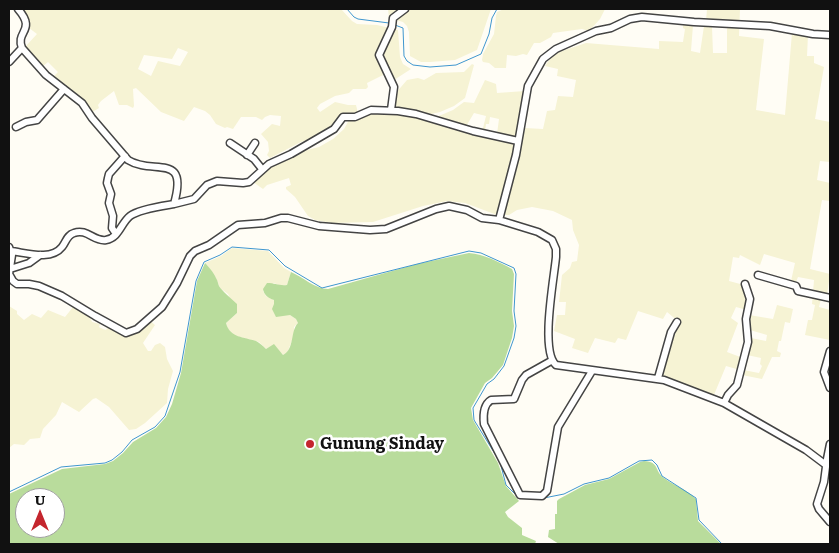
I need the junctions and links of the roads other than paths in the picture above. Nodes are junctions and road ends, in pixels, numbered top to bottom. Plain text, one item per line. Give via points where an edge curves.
1 (18, 9) edge
2 (405, 9) edge
3 (830, 35) edge
4 (22, 48) junction
5 (9, 62) edge
6 (64, 90) junction
7 (391, 110) junction
8 (16, 127) dead end
9 (518, 141) junction
10 (230, 143) dead end
11 (255, 143) dead end
12 (247, 155) junction
13 (125, 156) junction
14 (262, 168) junction
15 (174, 204) junction
16 (500, 220) junction
17 (116, 234) junction
18 (10, 249) edge
19 (40, 255) junction
20 (10, 268) junction
21 (758, 275) dead end
22 (745, 284) dead end
23 (830, 298) edge
24 (677, 322) dead end
25 (830, 351) edge
26 (551, 361) junction
27 (592, 371) junction
28 (658, 378) junction
29 (830, 388) edge
30 (724, 403) junction
31 (830, 444) edge
32 (826, 465) junction
33 (830, 522) edge

1 - 4 street via 27,22 20,42
2 - 7 street via 393,18 380,55 394,87
3 - 9 street via 756,24 630,19 556,49 543,59 528,86
4 - 5 street
4 - 6 street
6 - 8 street via 37,120
6 - 13 street via 82,103
7 - 9 street
7 - 14 street via 371,110 343,117 334,129
9 - 16 street
10 - 12 street
11 - 12 street
12 - 14 street
13 - 15 street via 134,163 172,170 177,188
13 - 17 street via 109,174 107,183 111,194 112,228
14 - 15 street via 249,182 211,183 194,199
15 - 17 street via 130,216
16 - 20 street via 482,218 450,206 378,230 319,226 288,218 238,225 195,251 162,307 137,329 126,333 62,296 29,284 17,284 10,278
16 - 26 street via 544,234 554,244 556,257 548,342
17 - 19 street via 104,240 86,232 73,233 59,251
18 - 19 street
18 - 20 street
19 - 20 street via 29,263
21 - 23 street via 796,286 799,291
22 - 30 street via 750,299 746,318 748,342 737,385
24 - 28 street
25 - 29 street via 824,372
26 - 27 street via 560,367
26 - 27 street via 526,375 514,399 491,400 484,410 484,424 520,495 542,496 547,491 558,428
27 - 28 street
28 - 30 street
30 - 32 street
31 - 32 street
32 - 33 street via 817,504

